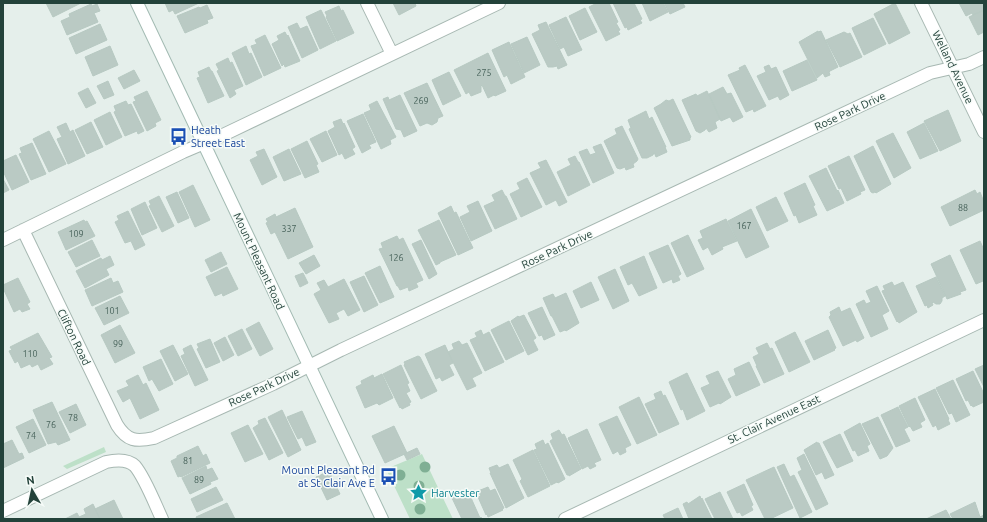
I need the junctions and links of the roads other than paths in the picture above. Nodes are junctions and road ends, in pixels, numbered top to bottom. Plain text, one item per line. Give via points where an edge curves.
1 (137, 3) edge
2 (367, 3) edge
3 (499, 3) edge
4 (921, 3) edge
5 (392, 54) junction
6 (984, 57) edge
7 (952, 67) junction
8 (984, 132) edge
9 (204, 143) junction
10 (23, 230) junction
11 (3, 240) edge
12 (984, 320) edge
13 (309, 367) junction
14 (131, 439) joint
15 (3, 510) edge
16 (162, 519) edge
17 (382, 519) edge
18 (565, 519) edge

1 - 9 street, Mount Pleasant Road
2 - 5 street
3 - 5 street
4 - 7 street, Welland Avenue
5 - 9 street
6 - 7 street, Rose Park Drive via 969,64
7 - 8 street, Welland Avenue
7 - 13 street, Rose Park Drive via 923,77
9 - 10 street
9 - 13 street, Mount Pleasant Road
10 - 11 street
10 - 14 street, Clifton Road via 121,433
12 - 18 street, St. Clair Avenue East
13 - 14 street, Rose Park Drive via 154,438
13 - 17 street, Mount Pleasant Road
15 - 16 street via 113,460 126,461 134,466

